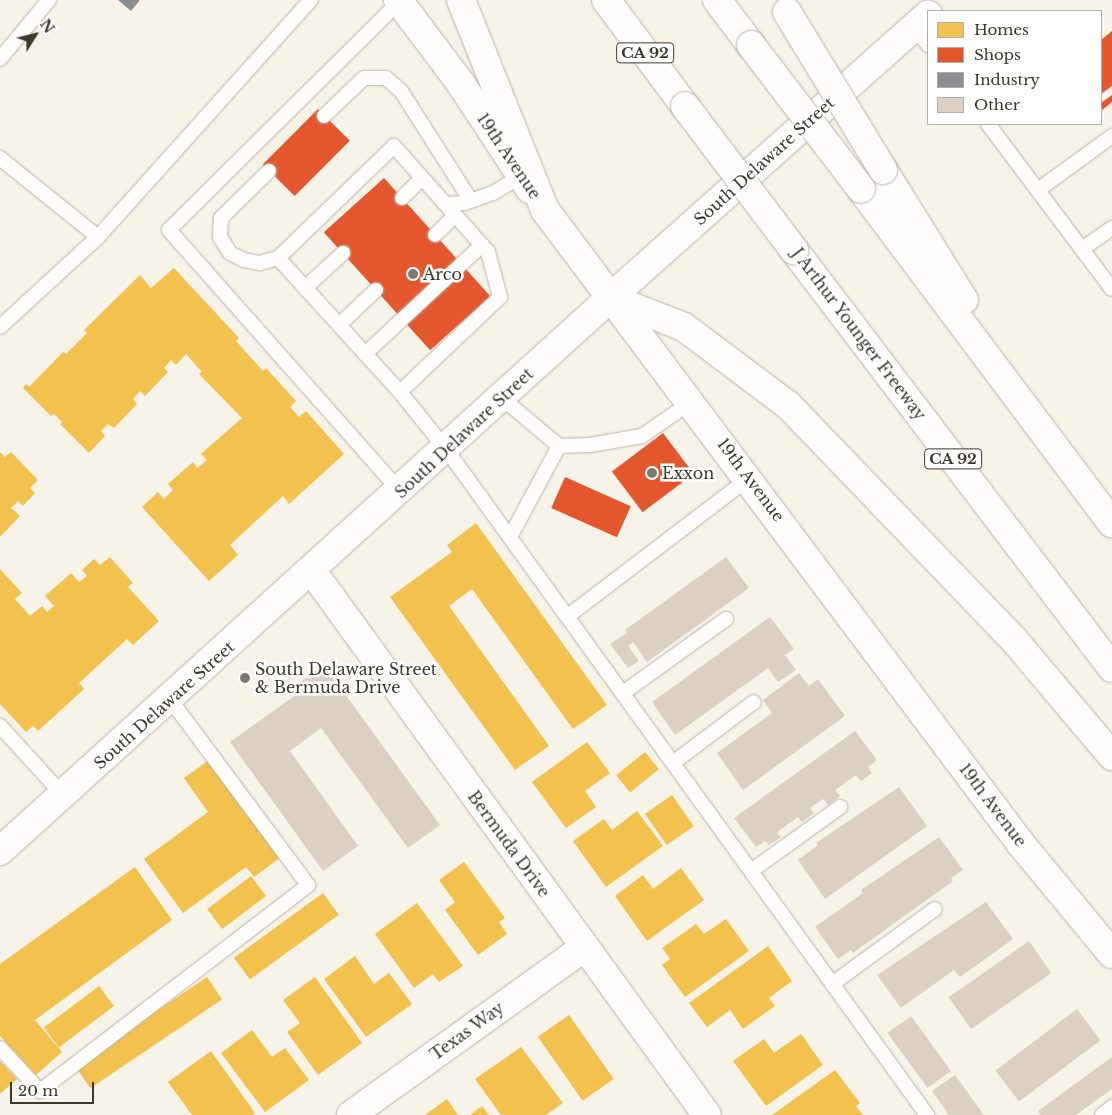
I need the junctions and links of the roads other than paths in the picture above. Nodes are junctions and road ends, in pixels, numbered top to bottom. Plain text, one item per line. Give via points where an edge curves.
1 (49, 0) edge
2 (311, 0) edge
3 (461, 0) edge
4 (606, 0) edge
5 (717, 0) edge
6 (399, 1) edge
7 (784, 6) edge
8 (926, 25) edge
9 (0, 59) edge
10 (324, 116) dead end
11 (989, 125) edge
12 (1112, 136) edge
13 (0, 158) edge
14 (269, 171) dead end
15 (526, 173) junction
16 (422, 178) junction
17 (1038, 190) junction
18 (402, 198) dead end
19 (471, 201) junction
20 (445, 204) junction
21 (455, 216) junction
22 (1112, 228) edge
23 (435, 235) dead end
24 (98, 237) junction
25 (482, 245) junction
26 (1082, 249) junction
27 (343, 253) dead end
28 (278, 258) junction
29 (305, 288) junction
30 (1112, 289) edge
31 (376, 290) dead end
32 (610, 298) junction
33 (339, 325) junction
34 (0, 327) edge
35 (365, 354) junction
36 (400, 392) junction
37 (502, 398) junction
38 (691, 402) junction
39 (559, 446) junction
40 (446, 449) junction
41 (1060, 454) junction
42 (749, 478) junction
43 (400, 491) junction
44 (1112, 523) edge
45 (510, 538) junction
46 (312, 571) junction
47 (568, 616) junction
48 (726, 619) dead end
49 (1112, 668) edge
50 (622, 693) junction
51 (170, 699) junction
52 (754, 702) dead end
53 (0, 726) edge
54 (1112, 756) edge
55 (673, 763) junction
56 (63, 795) junction
57 (840, 806) dead end
58 (0, 851) edge
59 (751, 871) junction
60 (935, 909) dead end
61 (583, 948) junction
62 (1112, 954) edge
63 (832, 984) junction
64 (0, 1048) edge
65 (1112, 1107) edge
66 (351, 1115) edge
67 (707, 1115) edge
68 (927, 1115) edge
69 (1102, 1115) edge

1 - 9 lane
2 - 24 lane
3 - 15 main road
4 - 49 main road, J Arthur Younger Freeway / CA 92, bridge
5 - 41 main road, bridge
6 - 15 main road, 19th Avenue
6 - 43 lane via 169,230
7 - 41 main road, bridge
8 - 32 main road, South Delaware Street
10 - 19 lane via 364,78 386,78 402,91
11 - 17 lane
12 - 17 lane
13 - 24 lane
14 - 28 lane via 221,218 220,236 230,253 244,260 260,263
15 - 19 lane
15 - 32 main road, 19th Avenue via 545,210
16 - 18 lane
16 - 20 lane
16 - 28 lane via 394,146
17 - 26 lane
19 - 20 lane
20 - 21 lane
21 - 23 lane
21 - 25 lane
22 - 26 lane
24 - 34 lane
25 - 35 lane
25 - 36 lane via 488,252 500,297
26 - 30 lane
27 - 29 lane
28 - 29 lane
29 - 33 lane
31 - 33 lane
32 - 37 main road, South Delaware Street
32 - 38 main road, 19th Avenue
32 - 54 main road via 684,327 788,404 1014,640
33 - 35 lane
35 - 36 lane
36 - 40 lane
37 - 39 lane
37 - 40 main road, South Delaware Street
38 - 39 lane via 642,436 590,445
38 - 42 main road, 19th Avenue
39 - 45 lane
40 - 43 main road, South Delaware Street
40 - 45 lane
41 - 44 main road
42 - 47 lane
42 - 62 main road, 19th Avenue via 1021,844
43 - 46 main road, South Delaware Street
45 - 47 lane
46 - 51 main road, South Delaware Street
46 - 61 main road, Bermuda Drive
47 - 50 lane
48 - 50 lane
50 - 55 lane
51 - 56 main road, South Delaware Street
51 - 64 lane via 308,885 40,1091
52 - 55 lane
53 - 56 lane
55 - 59 lane
56 - 58 main road, South Delaware Street
57 - 59 lane
59 - 63 lane
60 - 63 lane
61 - 66 main road, Texas Way
61 - 67 main road, Bermuda Drive
63 - 68 lane
65 - 69 lane

